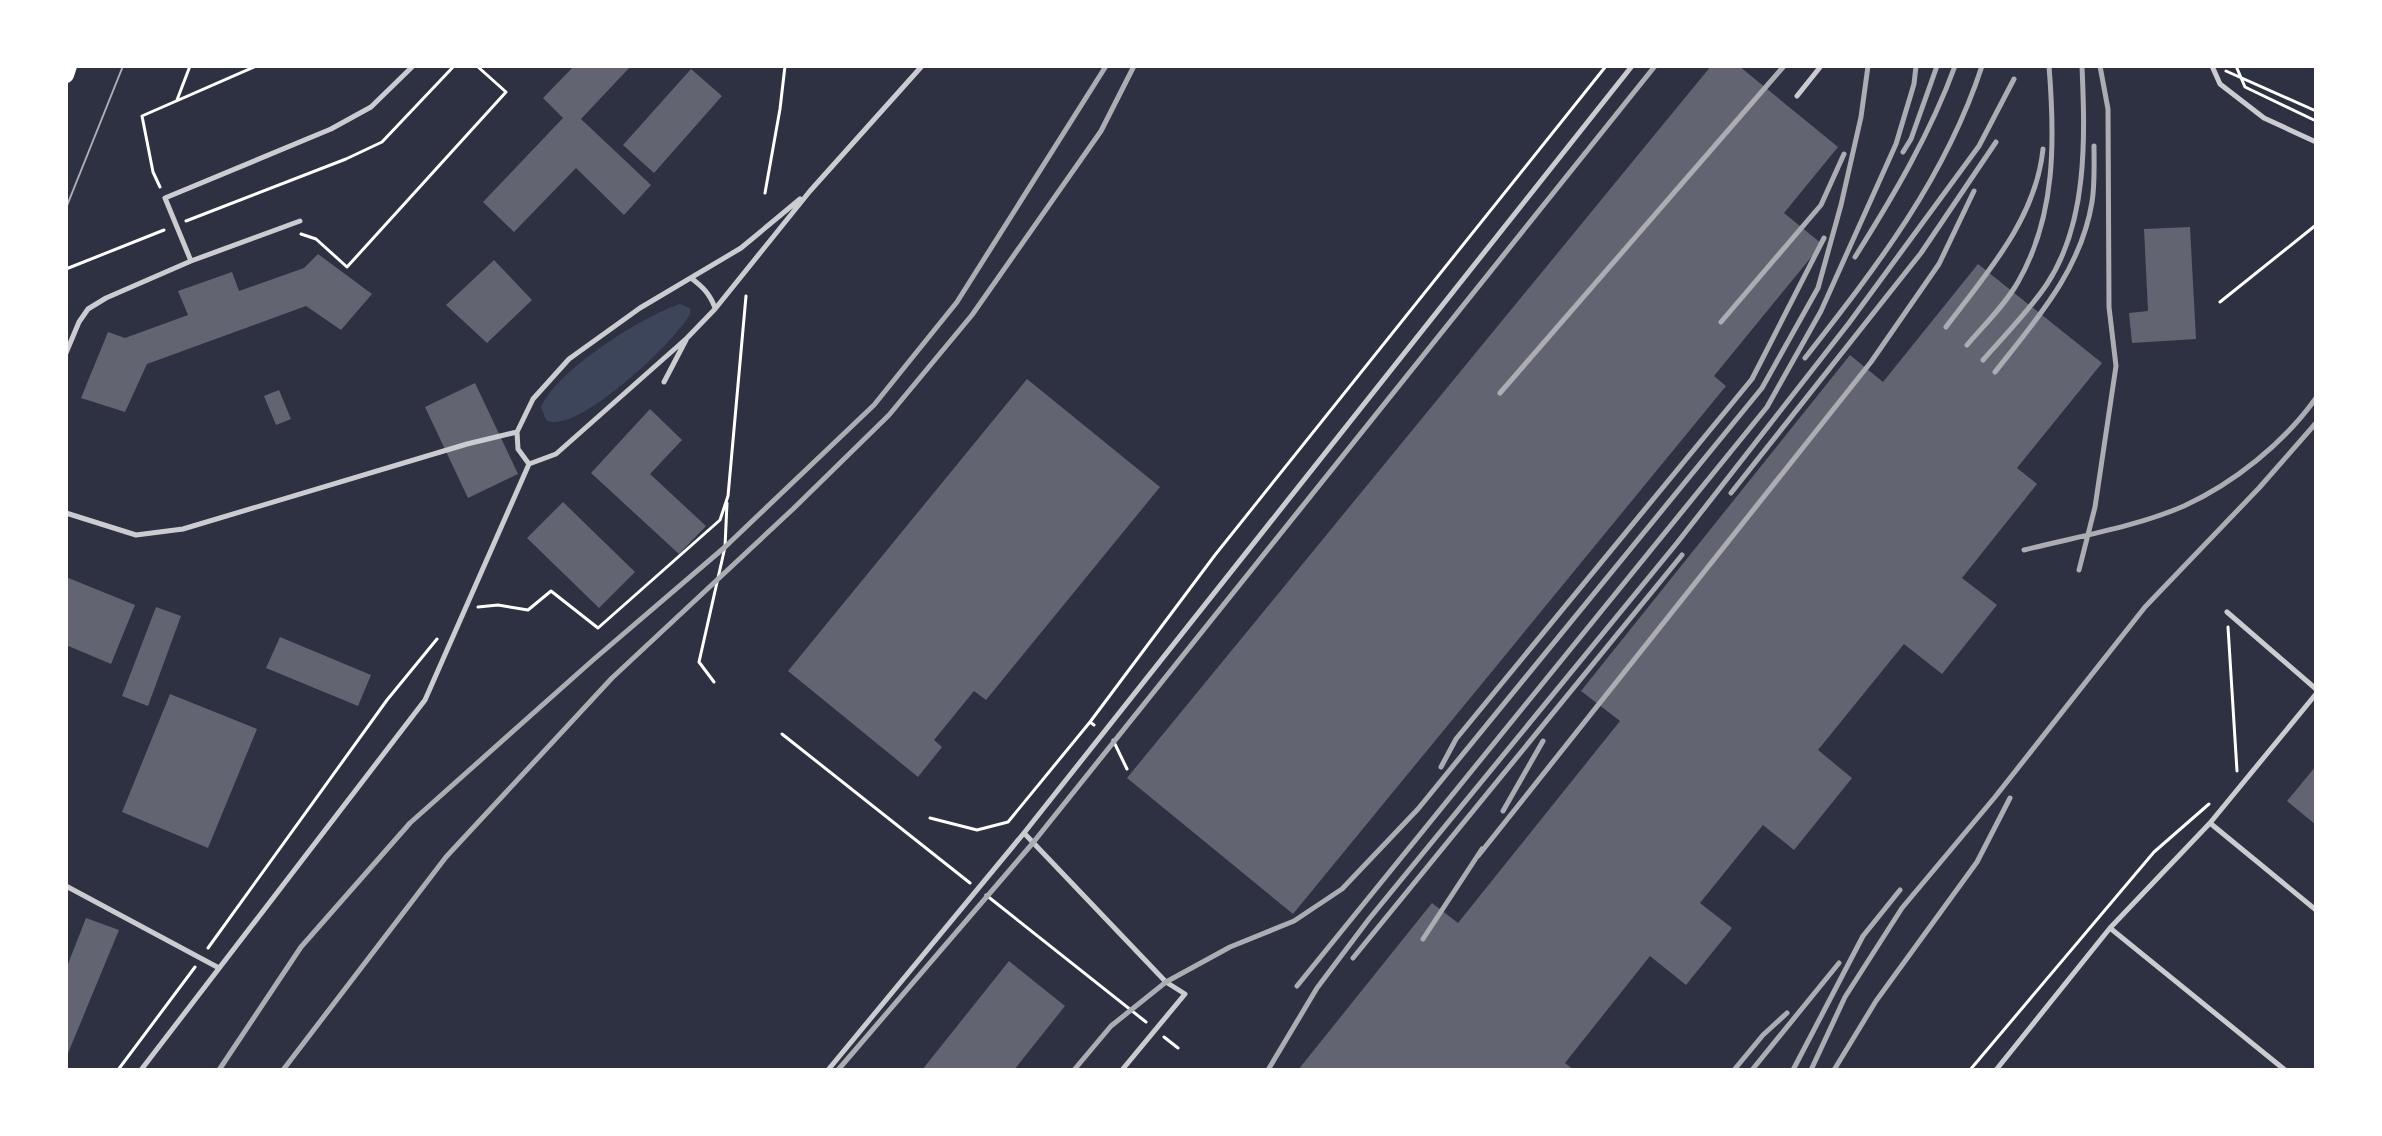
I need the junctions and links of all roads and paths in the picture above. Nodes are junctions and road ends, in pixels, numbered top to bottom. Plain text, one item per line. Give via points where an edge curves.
1 (69, 66) edge
2 (190, 66) edge
3 (256, 66) edge
4 (413, 66) edge
5 (454, 66) edge
6 (477, 66) edge
7 (785, 66) edge
8 (922, 66) edge
9 (1606, 66) edge
10 (1632, 66) edge
11 (1821, 66) edge
12 (2214, 66) edge
13 (2236, 66) edge
14 (66, 75) edge
15 (1797, 96) dead end
16 (176, 100) junction
17 (2316, 111) edge
18 (2316, 121) edge
19 (2316, 142) edge
20 (810, 191) junction
21 (765, 193) dead end
22 (165, 198) junction
23 (300, 221) dead end
24 (176, 225) junction
25 (2316, 225) edge
26 (299, 234) dead end
27 (191, 261) junction
28 (66, 269) edge
29 (691, 278) junction
30 (746, 296) dead end
31 (2220, 302) dead end
32 (715, 309) junction
33 (687, 338) junction
34 (66, 353) edge
35 (664, 382) dead end
36 (517, 432) junction
37 (529, 464) junction
38 (66, 513) edge
39 (2227, 612) joint
40 (714, 682) dead end
41 (2316, 692) edge
42 (1090, 722) junction
43 (1103, 732) junction
44 (2246, 767) dead end
45 (1127, 769) dead end
46 (2213, 800) dead end
47 (930, 818) dead end
48 (2210, 823) junction
49 (1024, 833) junction
50 (66, 886) edge
51 (2316, 910) edge
52 (2110, 928) junction
53 (219, 968) junction
54 (141, 1070) edge
55 (828, 1070) edge
56 (1122, 1070) edge
57 (1970, 1070) edge
58 (1996, 1070) edge
59 (2285, 1070) edge

1 - 14 main road
2 - 16 path
3 - 16 path
4 - 22 lane via 371,107 331,129
5 - 24 path via 382,142
6 - 26 path via 506,92 347,267 316,239
7 - 21 path
8 - 20 lane
9 - 42 path via 1215,555
10 - 43 lane
11 - 15 lane
12 - 17 path
12 - 19 lane via 2220,84 2264,118
13 - 18 path via 2245,87
16 - 22 path via 142,116 153,172
20 - 29 lane via 741,248
20 - 32 lane
22 - 24 lane
23 - 27 lane
24 - 27 lane
24 - 28 path
25 - 31 path
27 - 34 lane via 88,309
29 - 32 lane via 703,286
29 - 36 lane via 569,359 533,399
30 - 40 path via 725,547 699,662
32 - 33 lane
33 - 35 lane
33 - 37 lane via 556,454
36 - 37 lane via 518,449
36 - 38 lane via 183,529 136,535
37 - 53 lane via 425,700
39 - 41 lane
39 - 44 path via 2237,779
41 - 48 lane
42 - 43 path
42 - 47 path via 1008,822 977,830
43 - 45 path via 1115,741
43 - 49 lane
46 - 57 path via 2154,852
48 - 51 lane
48 - 52 lane
49 - 55 lane
49 - 56 lane via 1166,982 1185,994
50 - 53 lane
52 - 58 lane
52 - 59 lane
53 - 54 lane

